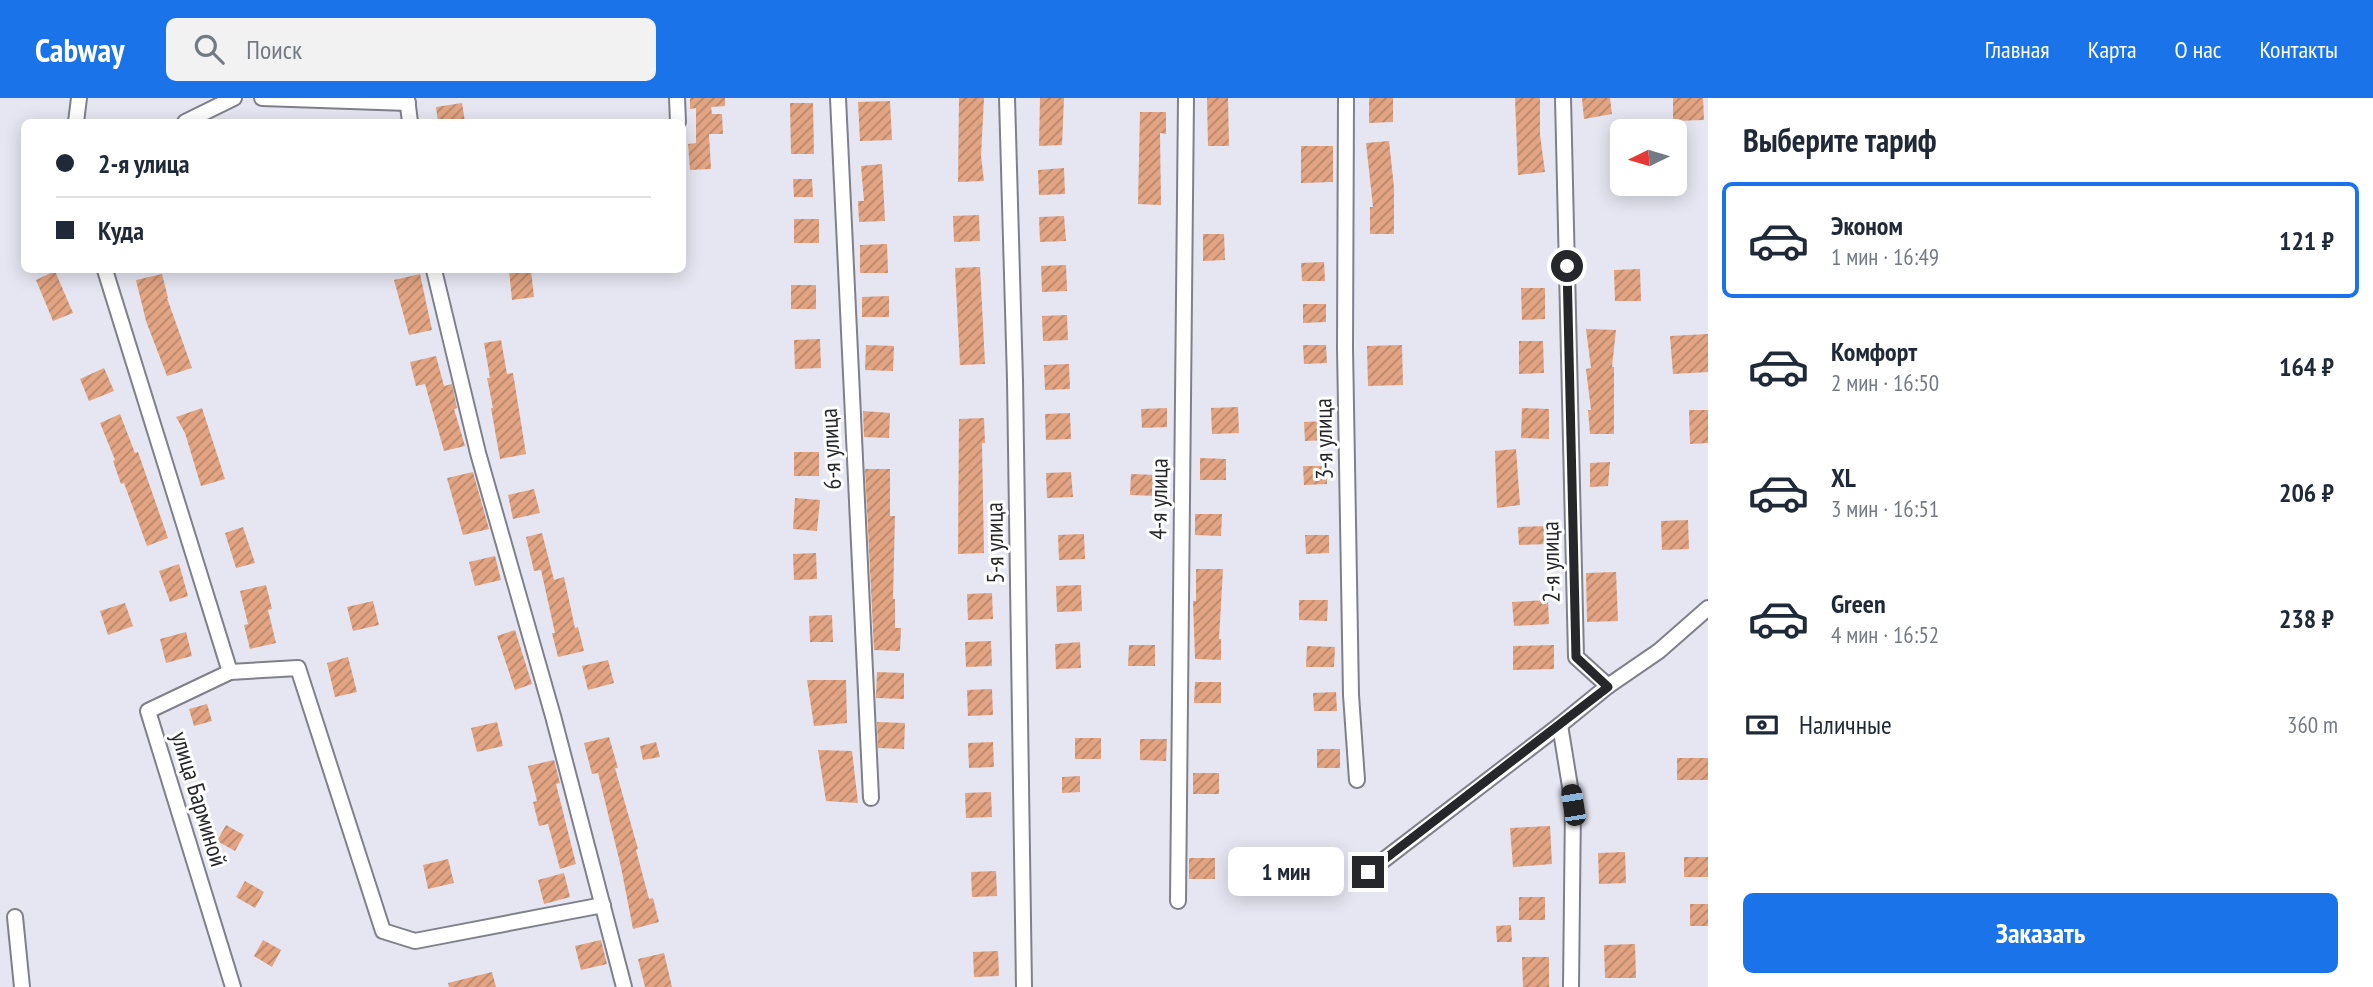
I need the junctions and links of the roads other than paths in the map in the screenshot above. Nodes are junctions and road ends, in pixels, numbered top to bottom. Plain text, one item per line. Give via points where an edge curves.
1 (79, 98) edge
2 (234, 98) edge
3 (262, 98) edge
4 (677, 98) edge
5 (838, 98) edge
6 (1007, 98) edge
7 (1186, 98) edge
8 (1346, 98) edge
9 (1563, 98) edge
10 (407, 100) edge
11 (76, 119) edge
12 (191, 119) edge
13 (410, 119) edge
14 (678, 119) edge
15 (106, 273) edge
16 (435, 273) edge
17 (1708, 608) edge
18 (230, 672) junction
19 (1608, 687) junction
20 (1560, 725) junction
21 (1357, 780) dead end
22 (871, 798) dead end
23 (1368, 872) dead end
24 (1178, 901) dead end
25 (603, 905) junction
26 (15, 917) dead end
27 (22, 987) edge
28 (233, 987) edge
29 (624, 987) edge
30 (1024, 987) edge
31 (1571, 987) edge

1 - 11 street
2 - 12 street
3 - 10 street
4 - 14 street
5 - 22 street, 6-я улица
6 - 30 street, 5-я улица
7 - 24 street, 4-я улица
8 - 21 street, 3-я улица via 1345,348 1351,695
9 - 19 street, 2-я улица via 1576,657
10 - 13 street
15 - 18 street
16 - 25 street via 478,453
17 - 19 street
18 - 25 street via 298,668 383,931 415,940
18 - 28 street, улица Барминой via 148,711
19 - 20 street
20 - 23 street
20 - 31 street via 1573,805
25 - 29 street
26 - 27 street

